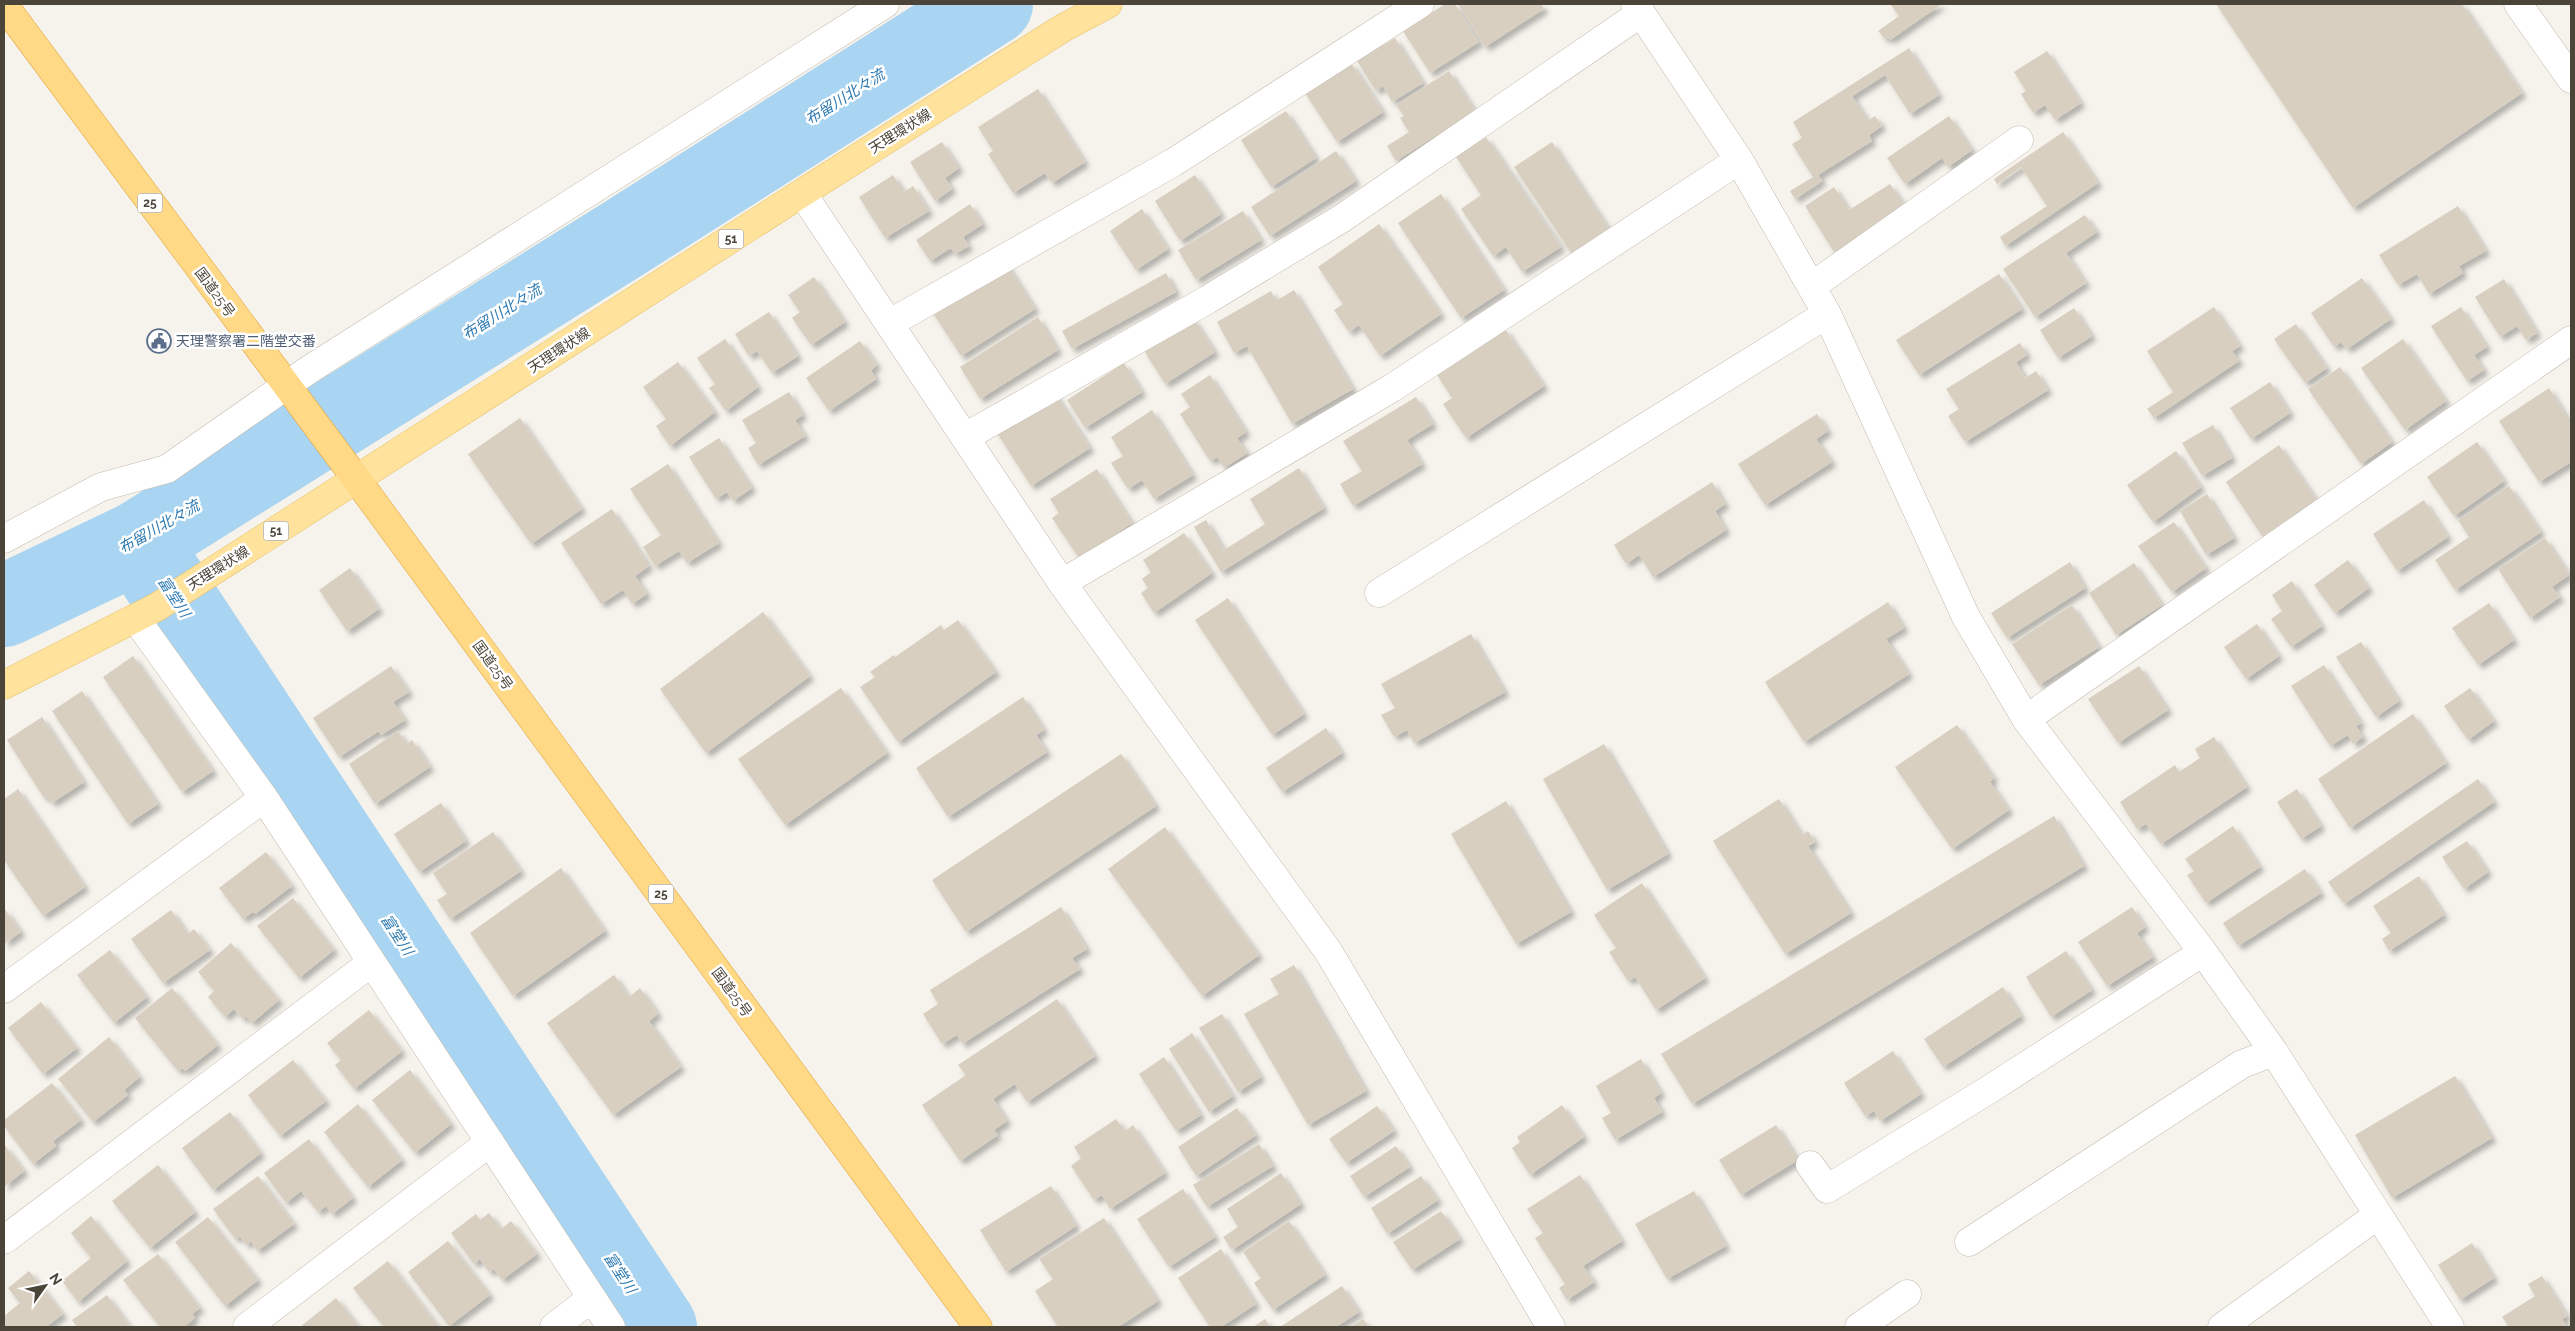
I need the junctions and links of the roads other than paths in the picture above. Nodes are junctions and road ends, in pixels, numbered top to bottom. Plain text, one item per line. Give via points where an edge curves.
1 (885, 4) edge
2 (1108, 4) edge
3 (1420, 4) edge
4 (2518, 4) edge
5 (4, 5) edge
6 (1638, 8) edge
7 (2571, 79) edge
8 (2020, 140) dead end
9 (1739, 160) junction
10 (802, 193) junction
11 (1812, 286) junction
12 (1827, 314) junction
13 (890, 323) junction
14 (2571, 340) edge
15 (290, 393) junction
16 (965, 437) junction
17 (350, 471) junction
18 (4, 540) edge
19 (1062, 583) junction
20 (1379, 593) dead end
21 (146, 613) junction
22 (4, 685) edge
23 (2026, 719) junction
24 (264, 798) junction
25 (2203, 952) junction
26 (371, 963) junction
27 (4, 989) edge
28 (2274, 1052) junction
29 (490, 1142) junction
30 (1810, 1165) dead end
31 (2378, 1214) junction
32 (4, 1240) edge
33 (1969, 1242) dead end
34 (1908, 1294) dead end
35 (592, 1298) junction
36 (247, 1327) edge
37 (554, 1327) edge
38 (611, 1327) edge
39 (978, 1327) edge
40 (1551, 1327) edge
41 (1858, 1327) edge
42 (2222, 1327) edge
43 (2450, 1327) edge

1 - 15 street
2 - 10 main road, 天理環状線 / 51 via 1063,28
3 - 13 street via 1174,162
4 - 7 street
5 - 15 highway, 国道25号 / 25
6 - 9 street
6 - 16 street via 1341,219 1207,300
8 - 11 street
9 - 11 street
9 - 19 street via 1392,388
10 - 13 street
10 - 17 main road, 天理環状線 / 51
11 - 12 street
12 - 20 street
12 - 23 street via 1966,617
13 - 16 street
14 - 23 street
15 - 17 highway, 国道25号 / 25
15 - 18 street via 167,469 101,487
16 - 19 street
17 - 21 main road, 天理環状線 / 51 via 195,582
17 - 39 highway, 国道25号 / 25
19 - 40 street via 1328,951
21 - 22 main road, 天理環状線 / 51
21 - 24 street
23 - 25 street
24 - 26 street
24 - 27 street
25 - 28 street
25 - 30 street via 1827,1190
26 - 29 street
26 - 32 street
28 - 31 street
28 - 33 street via 2242,1064
29 - 35 street
29 - 36 street
31 - 42 street
31 - 43 street
34 - 41 street
35 - 37 street
35 - 38 street

